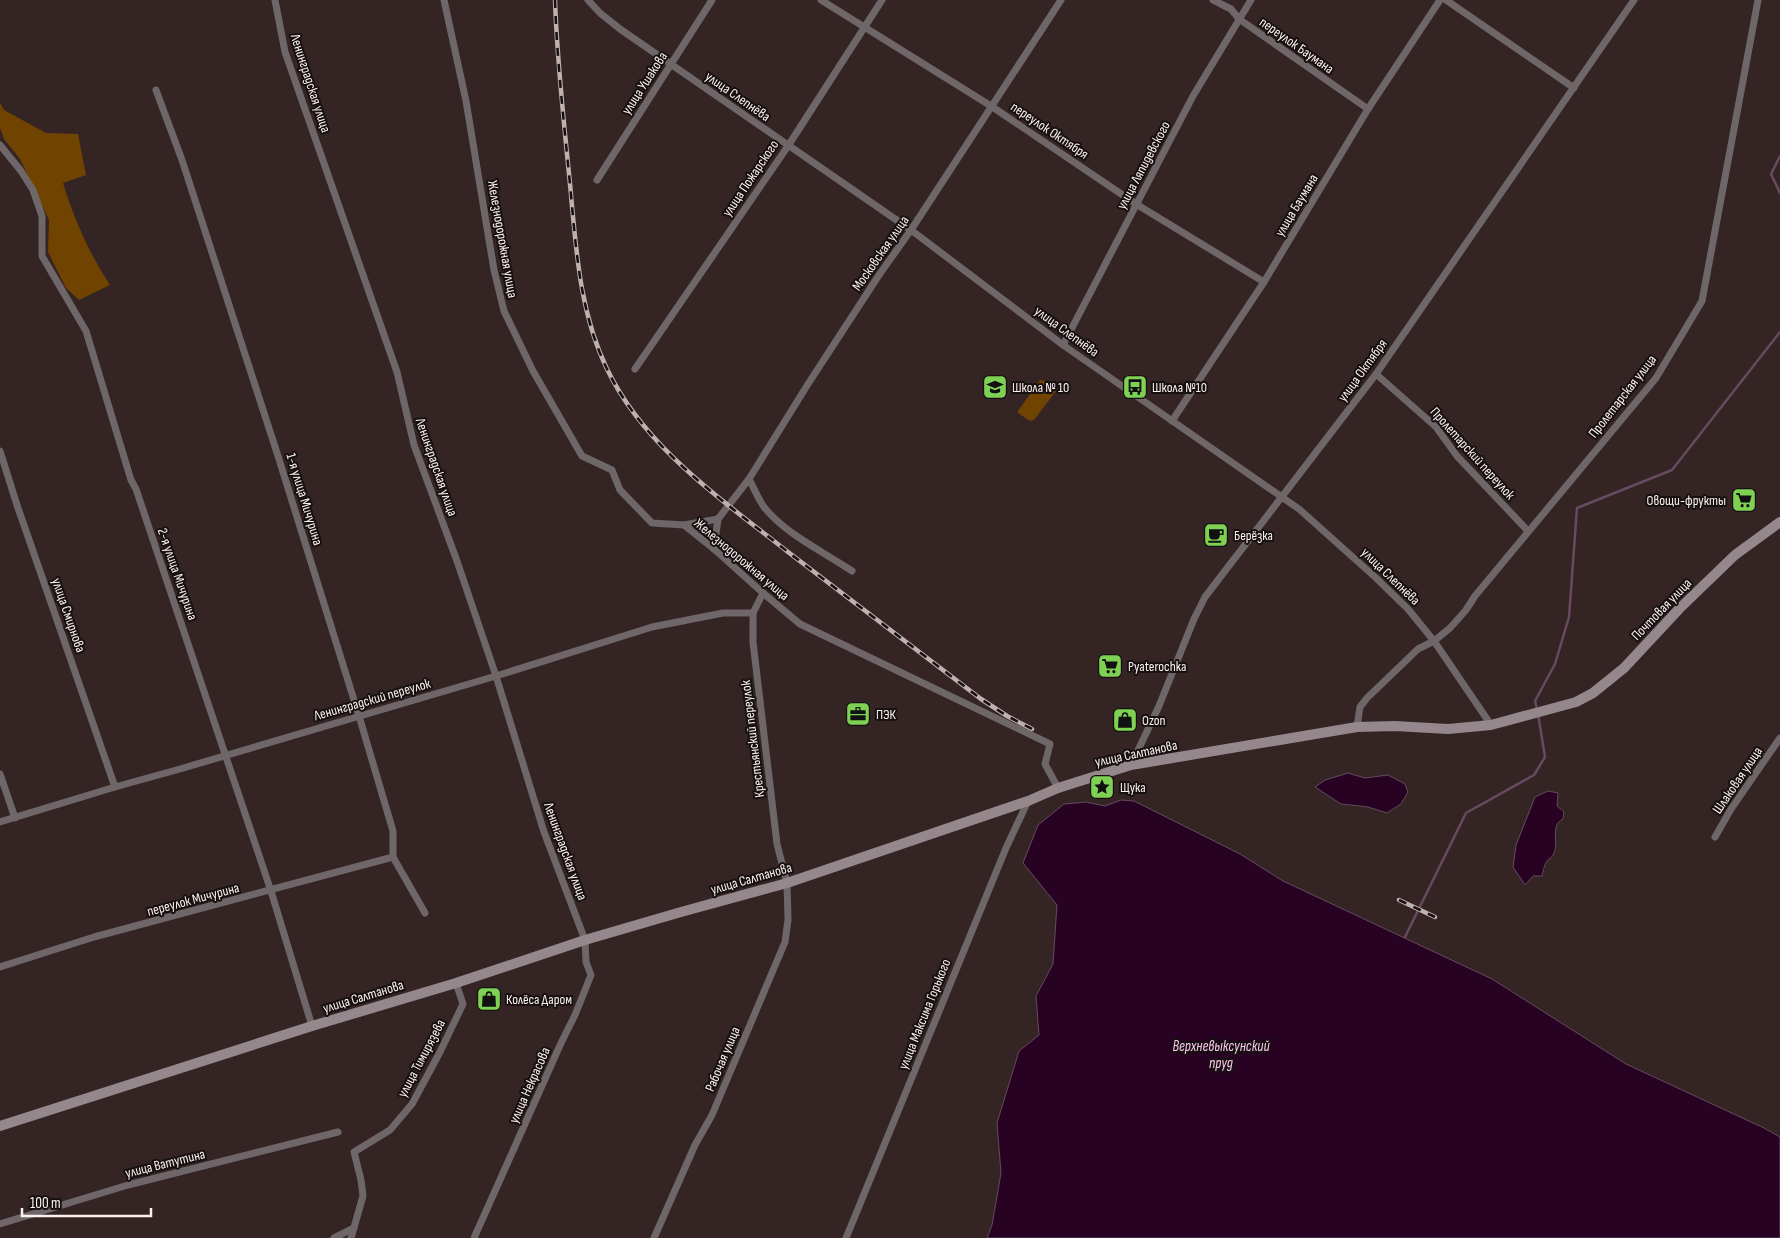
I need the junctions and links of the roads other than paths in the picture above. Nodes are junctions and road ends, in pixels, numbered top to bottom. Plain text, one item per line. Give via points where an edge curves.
1 (275, 0) edge
2 (444, 0) edge
3 (588, 0) edge
4 (712, 0) edge
5 (821, 0) edge
6 (882, 0) edge
7 (1061, 0) edge
8 (1213, 0) edge
9 (1251, 0) edge
10 (1440, 0) edge
11 (1446, 0) edge
12 (1634, 0) edge
13 (1758, 0) edge
14 (1239, 19) junction
15 (865, 27) junction
16 (671, 65) junction
17 (1574, 88) junction
18 (156, 90) dead end
19 (991, 106) junction
20 (1368, 109) junction
21 (0, 145) edge
22 (788, 146) junction
23 (597, 180) dead end
24 (1136, 204) junction
25 (911, 230) junction
26 (1264, 282) junction
27 (1063, 345) junction
28 (635, 369) dead end
29 (1376, 374) junction
30 (1172, 421) junction
31 (0, 451) edge
32 (749, 479) junction
33 (1284, 496) junction
34 (718, 519) junction
35 (1780, 522) edge
36 (684, 525) junction
37 (1528, 531) junction
38 (714, 549) junction
39 (852, 571) dead end
40 (762, 593) junction
41 (753, 613) junction
42 (1434, 641) junction
43 (496, 676) junction
44 (359, 716) junction
45 (1520, 718) joint
46 (1491, 725) junction
47 (1357, 727) junction
48 (1780, 738) edge
49 (226, 755) junction
50 (1131, 765) junction
51 (0, 774) edge
52 (115, 787) junction
53 (1058, 788) junction
54 (1028, 801) junction
55 (15, 818) junction
56 (0, 822) edge
57 (1715, 837) dead end
58 (393, 857) junction
59 (787, 883) junction
60 (271, 891) junction
61 (425, 913) dead end
62 (585, 940) junction
63 (0, 967) edge
64 (456, 983) junction
65 (312, 1026) junction
66 (0, 1126) edge
67 (338, 1132) dead end
68 (0, 1224) edge
69 (354, 1228) junction
70 (334, 1238) edge
71 (351, 1238) edge
72 (474, 1238) edge
73 (654, 1238) edge
74 (846, 1238) edge

1 - 43 street, Ленинградская улица via 285,52 397,372 414,445
2 - 36 street, Железнодорожная улица via 504,311 533,372 582,456 612,470 620,490 652,523
3 - 16 street, улица Слепнёва via 620,29
4 - 16 street, улица Ушакова
5 - 15 street, переулок Октября
6 - 15 street, улица Пожарского
7 - 19 street, Московская улица
8 - 14 street, переулок Баумана via 1231,9
9 - 14 street, улица Ляпидевского
10 - 20 street, улица Баумана
11 - 17 street
12 - 17 street, улица Октября
13 - 37 street, Пролетарская улица via 1702,300 1656,378
14 - 20 street, переулок Баумана
14 - 24 street, улица Ляпидевского
15 - 19 street, переулок Октября
15 - 22 street, улица Пожарского
16 - 22 street, улица Слепнёва
16 - 23 street, улица Ушакова
17 - 29 street, улица Октября
18 - 44 street, 1-я улица Мичурина via 182,160 278,456
19 - 24 street, переулок Октября
19 - 25 street, Московская улица
20 - 26 street, улица Баумана
21 - 49 street, 2-я улица Мичурина via 33,190 42,216 42,256 86,331 132,480
22 - 25 street, улица Слепнёва
22 - 28 street, улица Пожарского
24 - 26 street, переулок Октября
24 - 27 street, улица Ляпидевского
25 - 27 street, улица Слепнёва
25 - 32 street, Московская улица via 843,329
26 - 30 street, улица Баумана
27 - 30 street, улица Слепнёва
29 - 33 street, улица Октября
29 - 37 street, Пролетарский переулок via 1436,427 1457,456
30 - 33 street, улица Слепнёва
31 - 52 street, улица Смирнова
32 - 34 street, Московская улица
32 - 39 street via 771,515
33 - 42 street, улица Слепнёва via 1375,577 1408,609
33 - 50 street, улица Октября via 1205,597
34 - 36 street
34 - 38 street
35 - 45 main road, Почтовая улица via 1735,555 1624,668 1593,694
36 - 38 street, Железнодорожная улица
37 - 42 street, Пролетарская улица via 1466,610
38 - 40 street, Железнодорожная улица
40 - 41 street, Крестьянский переулок
40 - 53 street, Железнодорожная улица via 800,624 1050,744 1045,764
41 - 43 street, Ленинградский переулок via 722,613 652,627
41 - 59 street, Крестьянский переулок via 753,642 777,844
42 - 46 street, улица Слепнёва
42 - 47 street, Пролетарская улица via 1418,649 1367,698 1360,707
43 - 44 street, Ленинградский переулок
43 - 62 street, Ленинградская улица via 544,832
44 - 49 street, Ленинградский переулок
44 - 58 street, 1-я улица Мичурина via 392,831
45 - 46 main road, улица Салтанова
46 - 47 main road, улица Салтанова via 1448,729
47 - 50 main road, улица Салтанова
48 - 57 street, Шлаковая улица
49 - 52 street, Ленинградский переулок
49 - 60 street, 2-я улица Мичурина
50 - 53 main road, улица Салтанова
51 - 55 street
52 - 55 street, Ленинградский переулок
53 - 54 main road, улица Салтанова
54 - 59 main road, улица Салтанова
54 - 74 street, улица Максима Горького
55 - 56 street, Ленинградский переулок
58 - 60 street, переулок Мичурина
58 - 61 street, 1-я улица Мичурина
59 - 62 main road, улица Салтанова
59 - 73 street, Рабочая улица via 785,942 712,1115 694,1145
60 - 63 street, переулок Мичурина via 94,938
60 - 65 street, 2-я улица Мичурина
62 - 64 main road, улица Салтанова
62 - 72 street, улица Некрасова via 586,962 591,975
64 - 65 main road, улица Салтанова
64 - 69 street, улица Тимирязева via 462,1004 412,1104 390,1130 354,1152 363,1196
65 - 66 main road, улица Салтанова
67 - 68 street, улица Ватутина via 128,1185
69 - 70 street
69 - 71 street, улица Тимирязева

